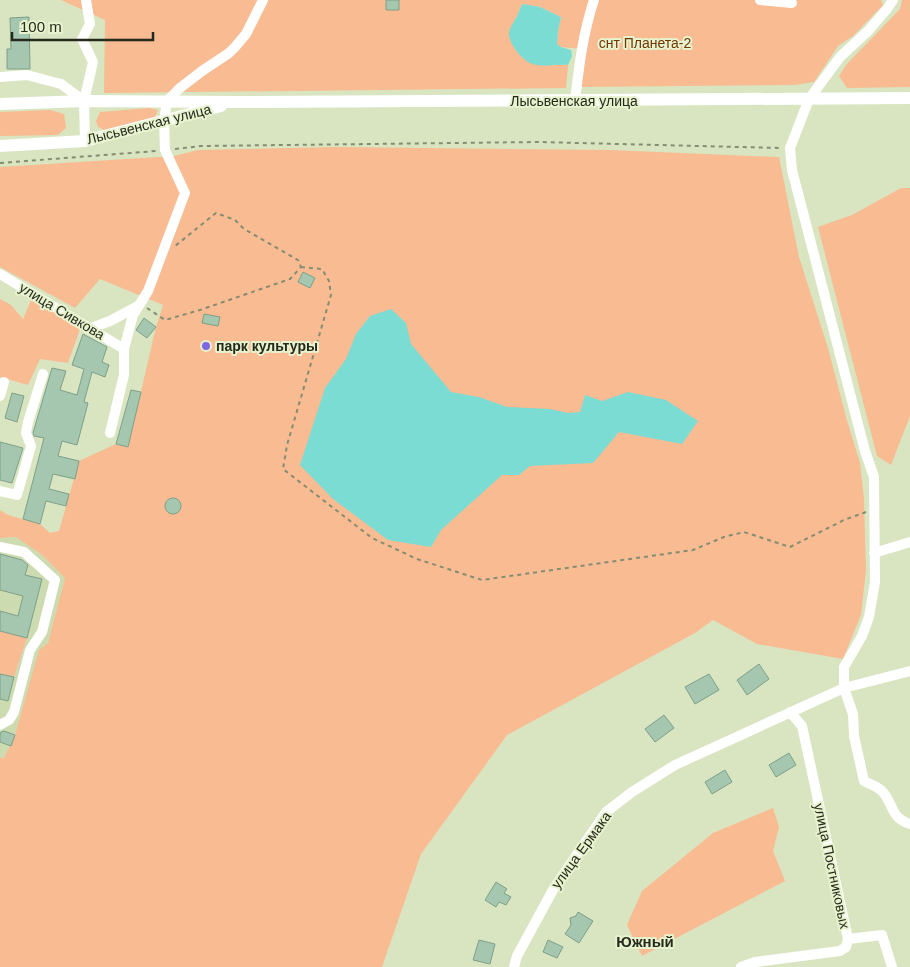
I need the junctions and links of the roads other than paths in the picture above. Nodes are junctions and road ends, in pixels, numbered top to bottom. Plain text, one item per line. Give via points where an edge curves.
1 (86, 0) edge
2 (263, 0) edge
3 (594, 0) edge
4 (760, 0) edge
5 (892, 0) edge
6 (792, 3) dead end
7 (0, 77) edge
8 (910, 98) edge
9 (809, 100) junction
10 (84, 101) junction
11 (575, 101) junction
12 (167, 102) junction
13 (238, 102) junction
14 (0, 104) edge
15 (164, 121) junction
16 (85, 141) junction
17 (0, 146) edge
18 (0, 274) edge
19 (141, 304) junction
20 (91, 328) junction
21 (124, 349) junction
22 (43, 374) dead end
23 (4, 382) dead end
24 (0, 396) edge
25 (110, 433) dead end
26 (0, 491) edge
27 (910, 542) edge
28 (0, 547) edge
29 (874, 553) junction
30 (910, 671) edge
31 (844, 688) junction
32 (790, 712) junction
33 (0, 725) edge
34 (910, 824) edge
35 (848, 939) junction
36 (514, 967) edge
37 (741, 967) edge
38 (892, 967) edge

1 - 10 street via 90,24 82,39 93,62
2 - 12 street via 246,34 235,47 202,70
3 - 11 street via 581,50
4 - 6 street
5 - 9 street via 868,31 840,57
7 - 10 street via 27,75 61,84
8 - 9 main road, Лысьвенская улица
9 - 11 main road, Лысьвенская улица
9 - 29 street via 790,148 792,170 874,477
10 - 12 main road, Лысьвенская улица
10 - 14 main road, Лысьвенская улица
10 - 16 street
11 - 13 main road, Лысьвенская улица
12 - 13 main road, Лысьвенская улица
12 - 15 street
13 - 15 main road, Лысьвенская улица
15 - 16 main road, Лысьвенская улица
15 - 19 street via 165,150 184,194
16 - 17 main road, Лысьвенская улица
18 - 20 street, улица Сивкова
19 - 20 street
19 - 21 street via 133,315
20 - 21 street, улица Сивкова
21 - 25 street via 124,375
22 - 26 street via 28,422 26,433 31,446 17,495
23 - 24 street
27 - 29 street
28 - 33 street via 24,552 54,580 42,632 30,650 14,712
29 - 31 street via 875,582 869,617 844,667
30 - 31 street, улица Ермака
31 - 32 street, улица Ермака
31 - 34 street via 853,714 854,736 864,781 881,790 894,814 902,822
32 - 35 street, улица Постниковых via 802,726
32 - 36 street, улица Ермака via 675,764 606,812 554,888
35 - 37 street, улица Постниковых via 846,947 840,951 754,962
35 - 38 street via 882,935

